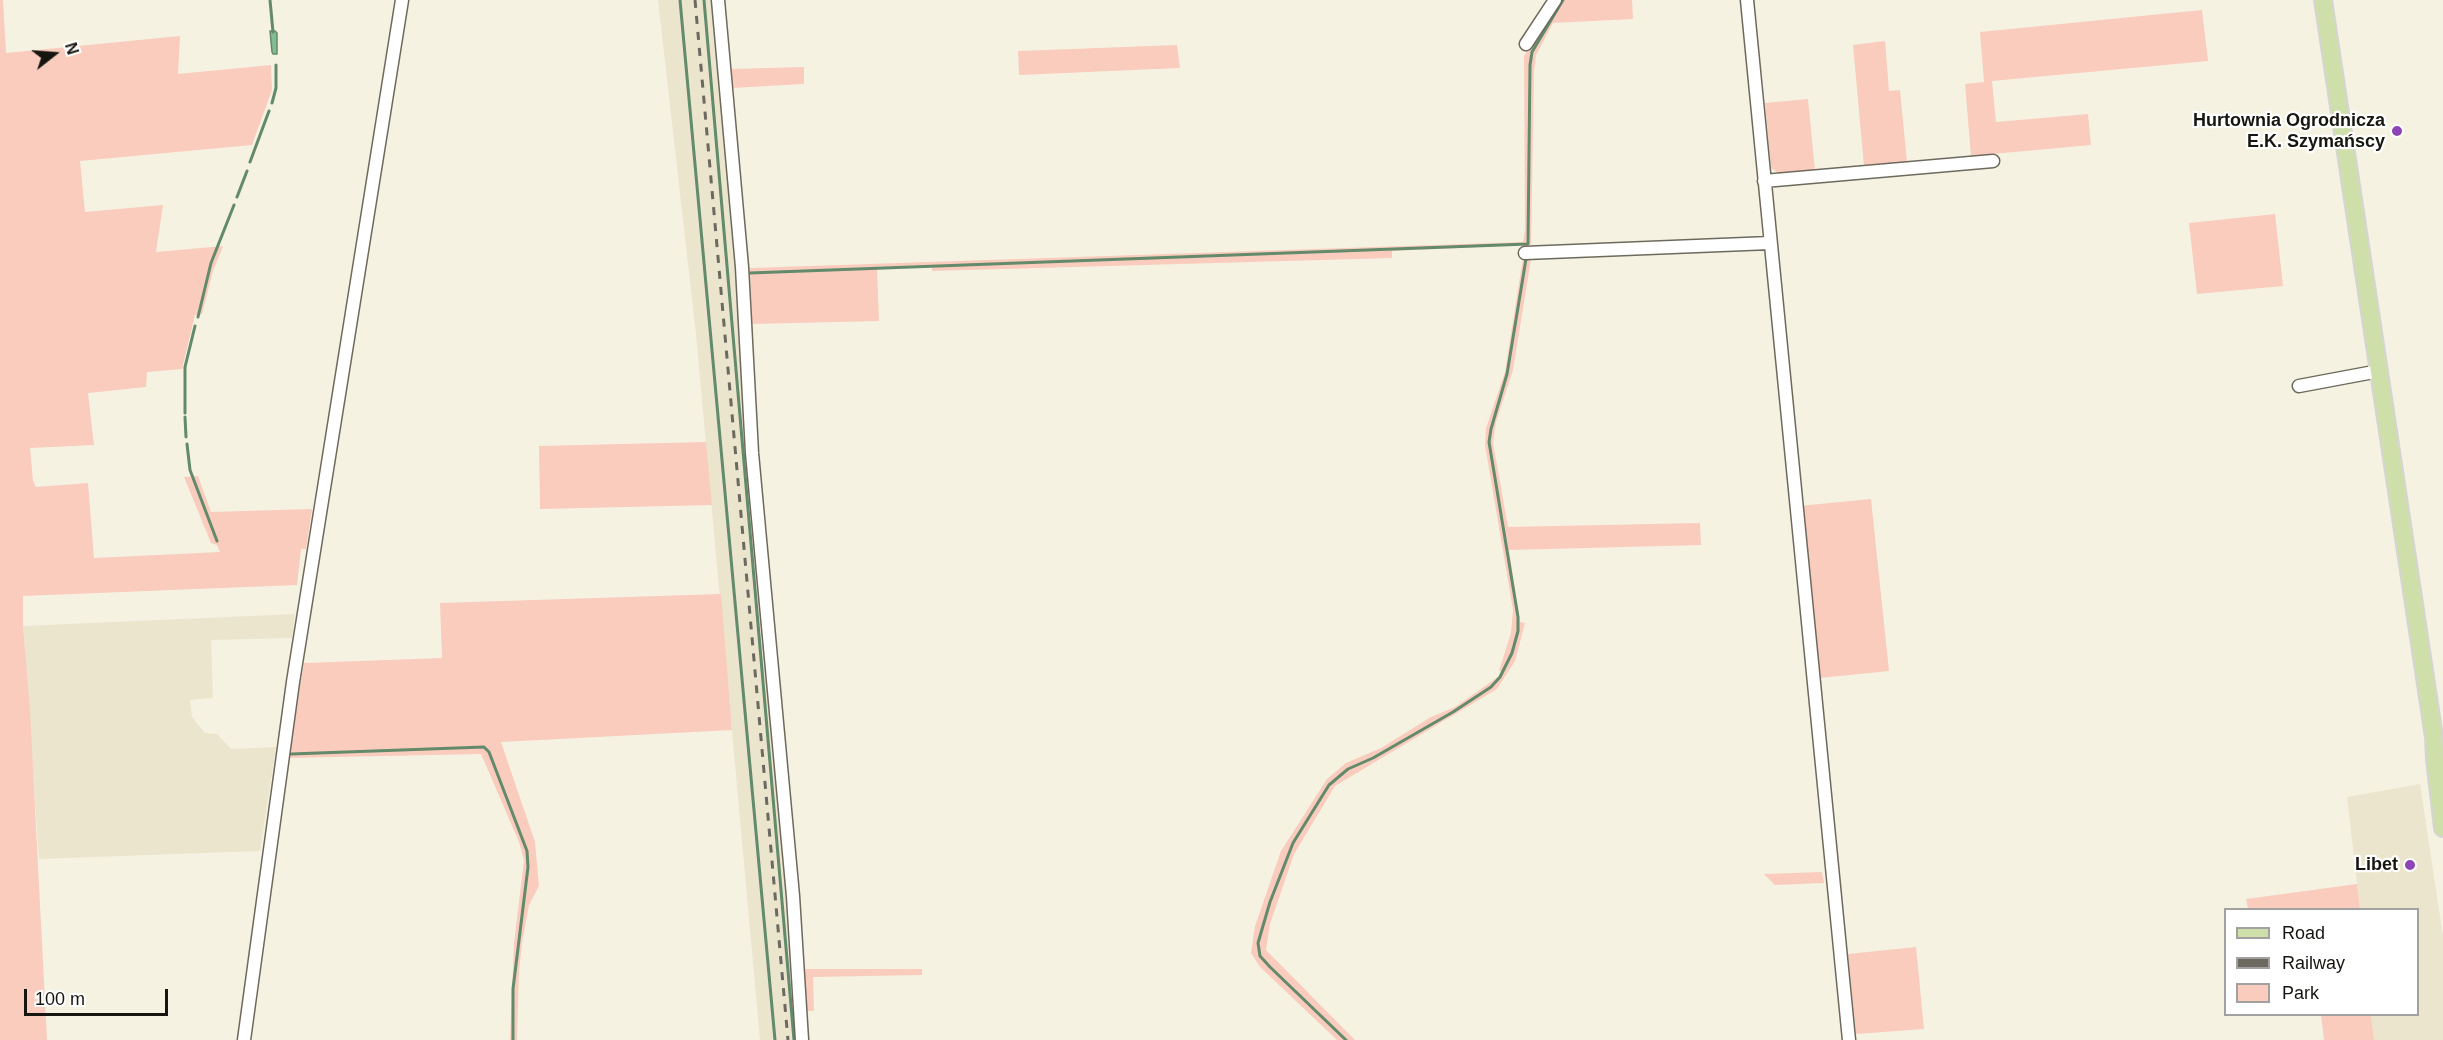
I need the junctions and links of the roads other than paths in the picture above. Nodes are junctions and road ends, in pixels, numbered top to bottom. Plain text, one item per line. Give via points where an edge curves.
1 (402, 0) edge
2 (718, 0) edge
3 (1555, 0) edge
4 (1747, 0) edge
5 (2323, 0) edge
6 (1526, 44) dead end
7 (1993, 161) dead end
8 (1764, 181) junction
9 (1770, 243) junction
10 (1525, 253) dead end
11 (2379, 371) junction
12 (2299, 386) dead end
13 (2434, 737) junction
14 (2443, 776) edge
15 (2443, 828) edge
16 (244, 1040) edge
17 (802, 1040) edge
18 (1849, 1040) edge

1 - 16 street via 295,672
2 - 17 street
3 - 6 street
4 - 8 street
5 - 11 main road
7 - 8 street
8 - 9 street
9 - 10 street
9 - 18 street
11 - 12 street
11 - 13 main road
13 - 14 main road
13 - 15 main road

